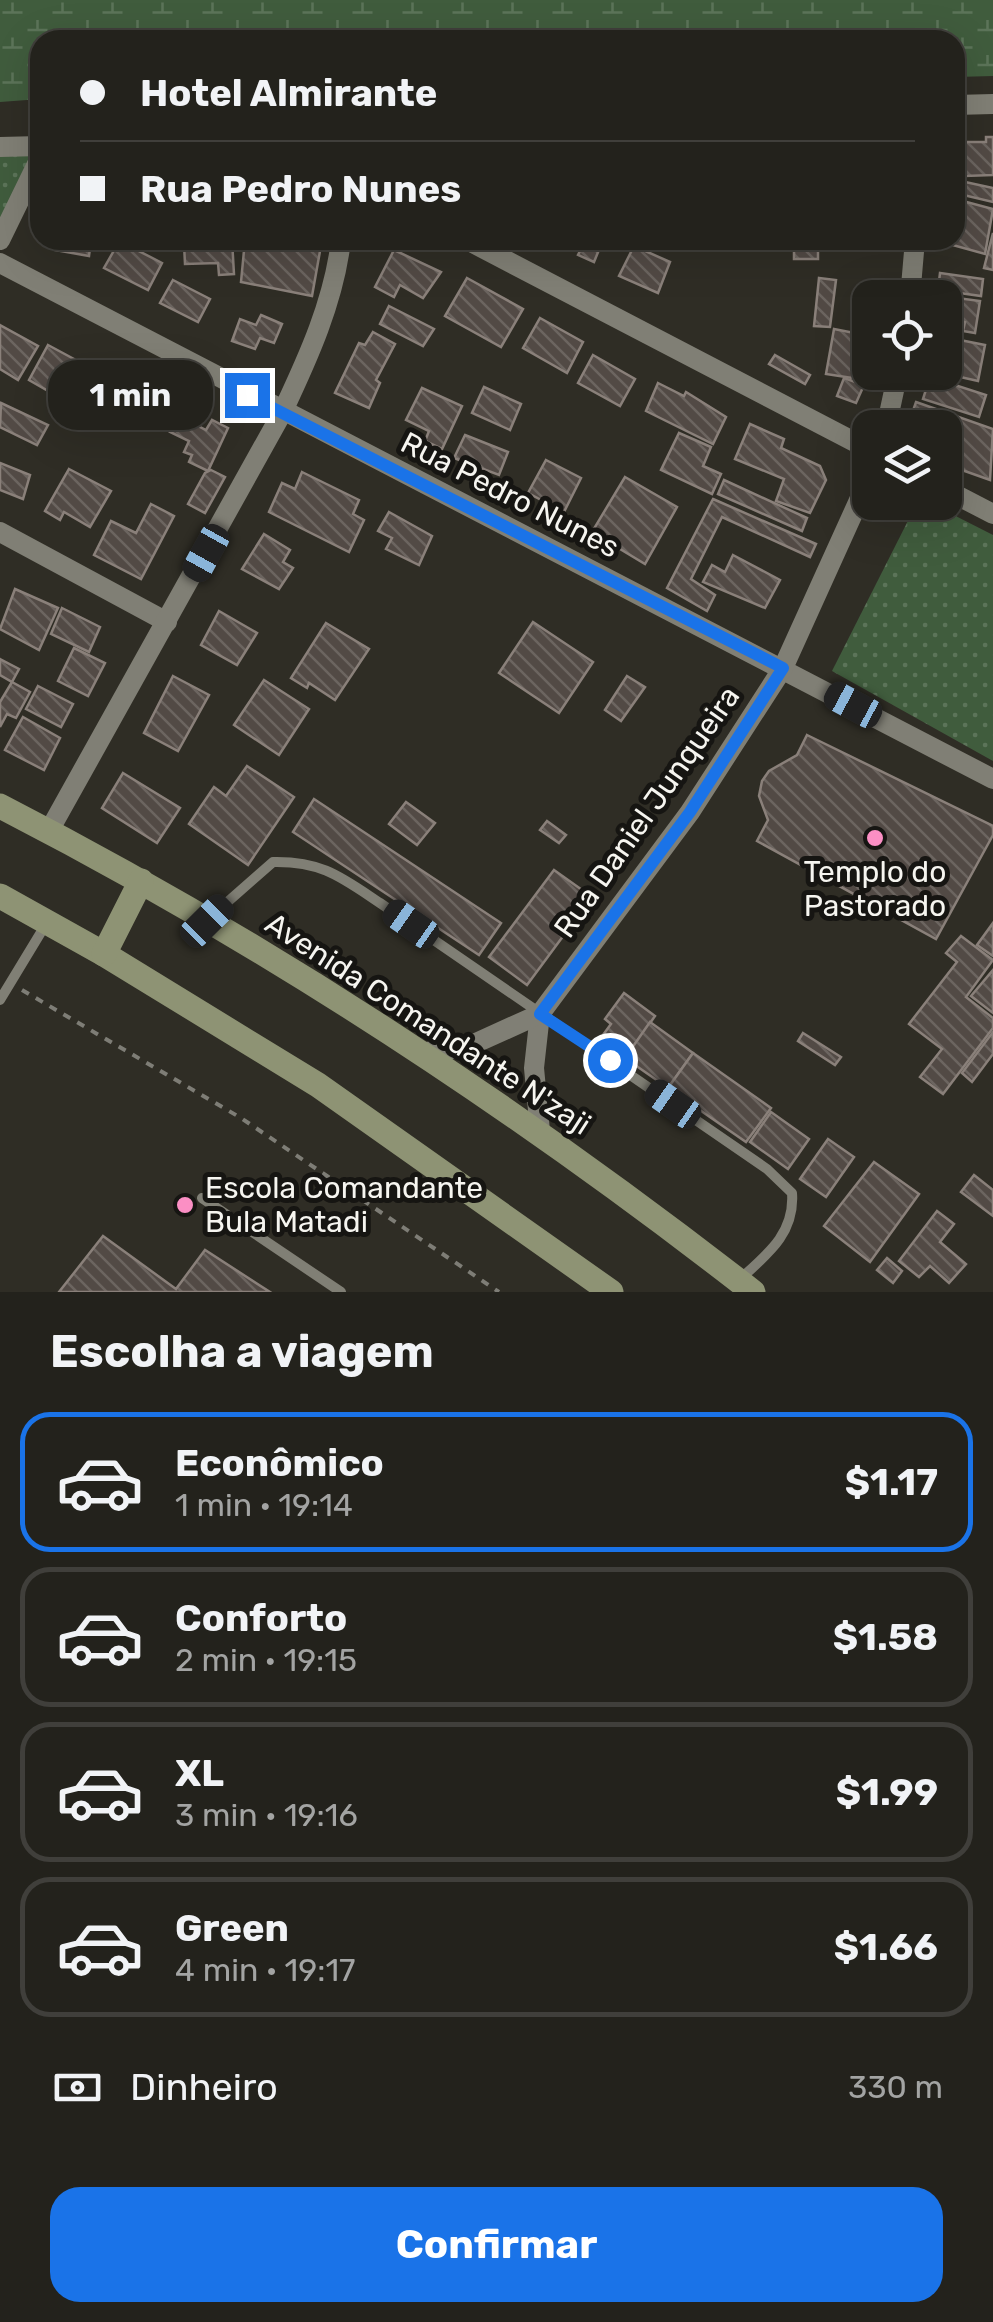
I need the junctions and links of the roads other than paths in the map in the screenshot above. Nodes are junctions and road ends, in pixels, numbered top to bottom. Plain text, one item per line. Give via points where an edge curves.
1 (993, 104) edge
2 (965, 105) edge
3 (30, 146) edge
4 (0, 147) edge
5 (30, 178) edge
6 (0, 240) edge
7 (340, 250) edge
8 (486, 250) edge
9 (914, 250) edge
10 (0, 264) edge
11 (912, 280) edge
12 (282, 414) junction
13 (852, 441) edge
14 (962, 498) edge
15 (993, 514) edge
16 (852, 516) edge
17 (0, 532) edge
18 (167, 622) junction
19 (783, 668) junction
20 (993, 779) edge
21 (0, 806) edge
22 (49, 831) junction
23 (141, 881) junction
24 (0, 896) edge
25 (207, 921) junction
26 (47, 923) junction
27 (104, 954) junction
28 (0, 1000) edge
29 (540, 1014) junction
30 (418, 1053) junction
31 (540, 1131) junction
32 (202, 1198) dead end
33 (746, 1286) edge
34 (341, 1292) edge
35 (610, 1292) edge

1 - 2 street
3 - 4 street
5 - 6 street
7 - 12 street via 314,344
8 - 13 street
9 - 11 street
10 - 12 street, Rua Pedro Nunes
12 - 18 street
12 - 19 street, Rua Pedro Nunes
14 - 15 street
16 - 19 street, Rua Daniel Junqueira
17 - 18 street
18 - 22 street
19 - 20 street, Rua Pedro Nunes
19 - 29 street, Rua Daniel Junqueira via 690,812
21 - 22 street, Avenida Comandante N'zaji
22 - 23 street, Avenida Comandante N'zaji
23 - 25 street, Avenida Comandante N'zaji
23 - 27 street
24 - 26 street
25 - 29 lane via 274,862 306,861 334,872
25 - 30 street, Avenida Comandante N'zaji
26 - 27 street
26 - 28 lane
27 - 35 street via 318,1085
29 - 30 street, Rua Daniel Junqueira via 467,1047
29 - 31 street via 534,1068
29 - 33 lane via 792,1192 790,1226
30 - 31 street, Avenida Comandante N'zaji
31 - 33 street, Avenida Comandante N'zaji
32 - 34 lane

